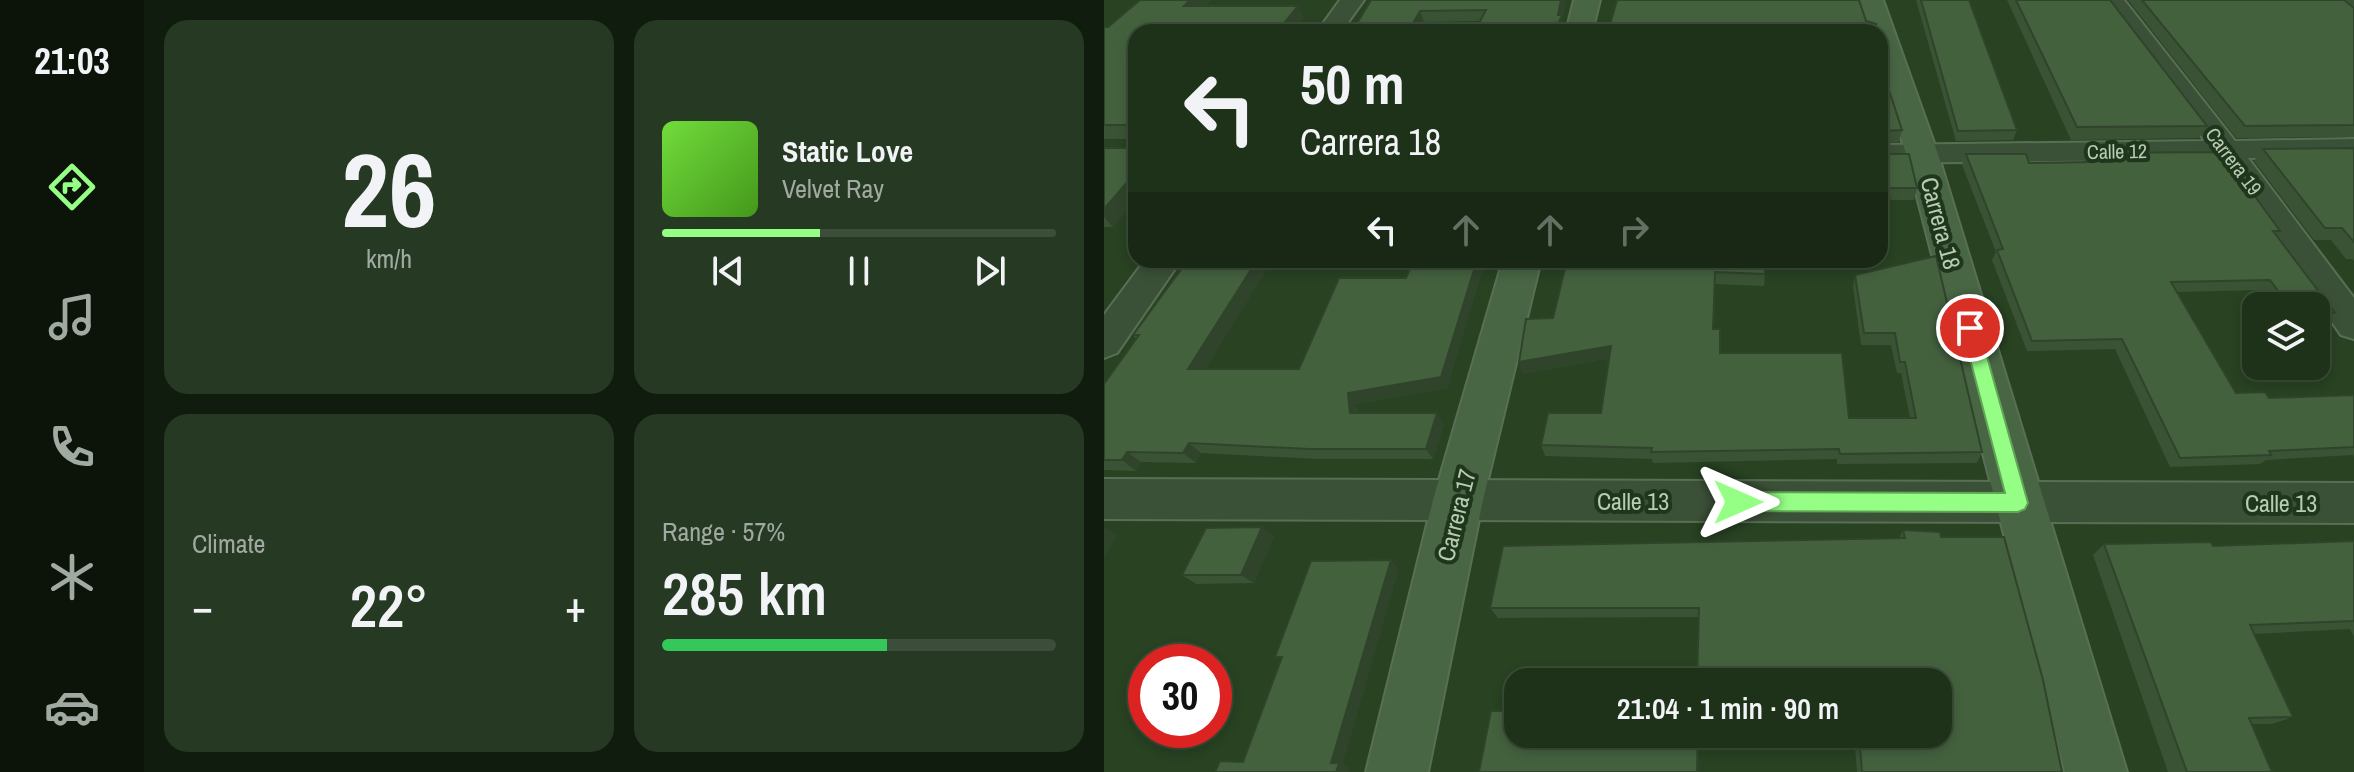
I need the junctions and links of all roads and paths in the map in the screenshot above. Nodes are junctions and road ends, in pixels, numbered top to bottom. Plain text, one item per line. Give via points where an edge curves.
1 (1352, 0) edge
2 (1587, 0) edge
3 (1870, 0) edge
4 (2112, 0) edge
5 (1335, 24) edge
6 (1581, 24) edge
7 (1875, 24) edge
8 (1888, 89) edge
9 (2354, 148) edge
10 (2227, 150) junction
11 (1901, 154) edge
12 (1158, 268) edge
13 (1520, 268) edge
14 (2354, 325) edge
15 (1104, 343) edge
16 (1104, 499) edge
17 (1458, 500) junction
18 (2018, 503) junction
19 (2354, 503) edge
20 (1397, 772) edge
21 (2096, 772) edge

1 - 5 street
2 - 6 street
3 - 7 street, Carrera 18
4 - 10 street, Carrera 19
8 - 11 street, Carrera 18
9 - 10 street, Calle 12
10 - 11 street, Calle 12
10 - 14 street, Carrera 19
11 - 18 street, Carrera 18
12 - 15 street
13 - 17 street, Carrera 17
16 - 17 street, Calle 13
17 - 18 street, Calle 13
17 - 20 street, Carrera 17
18 - 19 street, Calle 13
18 - 21 street, Carrera 18

